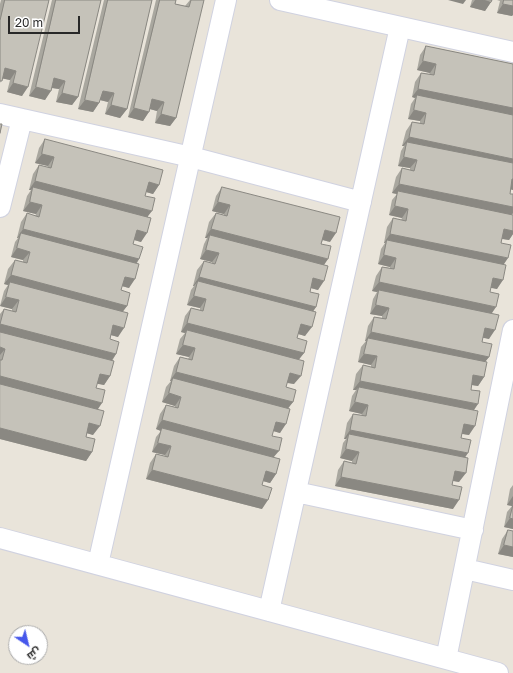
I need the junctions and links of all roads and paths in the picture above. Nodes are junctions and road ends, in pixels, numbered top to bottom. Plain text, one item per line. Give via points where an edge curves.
1 (226, 0) edge
2 (280, 0) edge
3 (400, 27) junction
4 (513, 52) edge
5 (0, 114) edge
6 (22, 119) junction
7 (191, 157) junction
8 (361, 202) junction
9 (0, 206) edge
10 (513, 330) edge
11 (296, 492) junction
12 (473, 530) junction
13 (0, 538) edge
14 (98, 564) junction
15 (465, 569) junction
16 (513, 580) edge
17 (269, 611) junction
18 (446, 659) junction
19 (498, 673) edge

1 - 7 street
2 - 3 street
3 - 4 street
3 - 8 street
5 - 6 street
6 - 7 street
6 - 9 street
7 - 8 street
7 - 14 street
8 - 11 street
10 - 12 street
11 - 12 street
11 - 17 street
12 - 15 street
13 - 14 street
14 - 17 street
15 - 16 street
15 - 18 street
17 - 18 street
18 - 19 street

